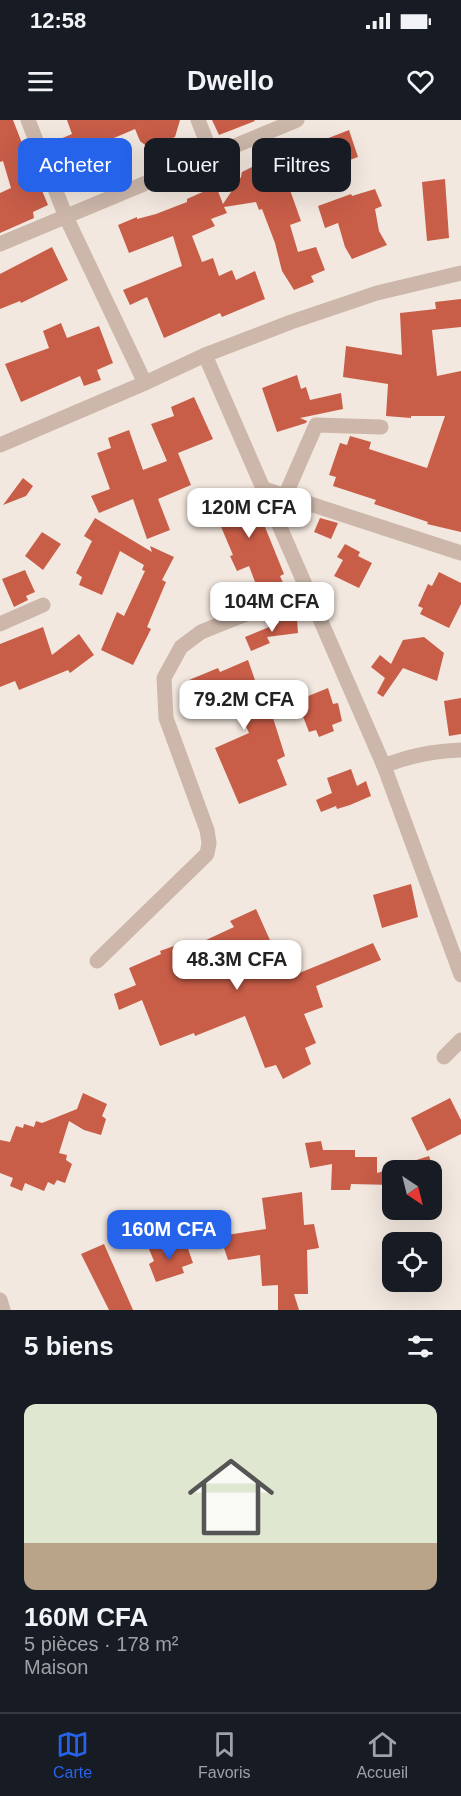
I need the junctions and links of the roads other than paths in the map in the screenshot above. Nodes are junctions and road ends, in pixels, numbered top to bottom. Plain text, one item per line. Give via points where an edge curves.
1 (28, 120) edge
2 (198, 120) edge
3 (297, 120) edge
4 (205, 138) edge
5 (240, 143) edge
6 (144, 183) edge
7 (66, 217) junction
8 (0, 244) edge
9 (461, 273) edge
10 (205, 355) junction
11 (145, 383) junction
12 (381, 427) dead end
13 (0, 445) edge
14 (264, 489) junction
15 (285, 496) junction
16 (461, 553) edge
17 (308, 589) junction
18 (43, 604) dead end
19 (0, 624) edge
20 (461, 750) edge
21 (384, 766) junction
22 (97, 961) dead end
23 (461, 975) edge
24 (461, 1040) edge
25 (444, 1057) dead end
26 (0, 1300) edge
27 (3, 1310) edge

1 - 7 street
2 - 4 street
3 - 5 street
6 - 7 street
7 - 8 street
7 - 11 street
9 - 10 street via 377,293
10 - 11 street
10 - 14 street
11 - 13 street
12 - 15 street via 316,425
14 - 15 street
14 - 17 street
15 - 16 street
17 - 21 street
17 - 22 street via 201,632 181,647 172,661 164,678 166,718 207,830 207,854
18 - 19 street
20 - 21 street
21 - 23 street
24 - 25 street
26 - 27 street

